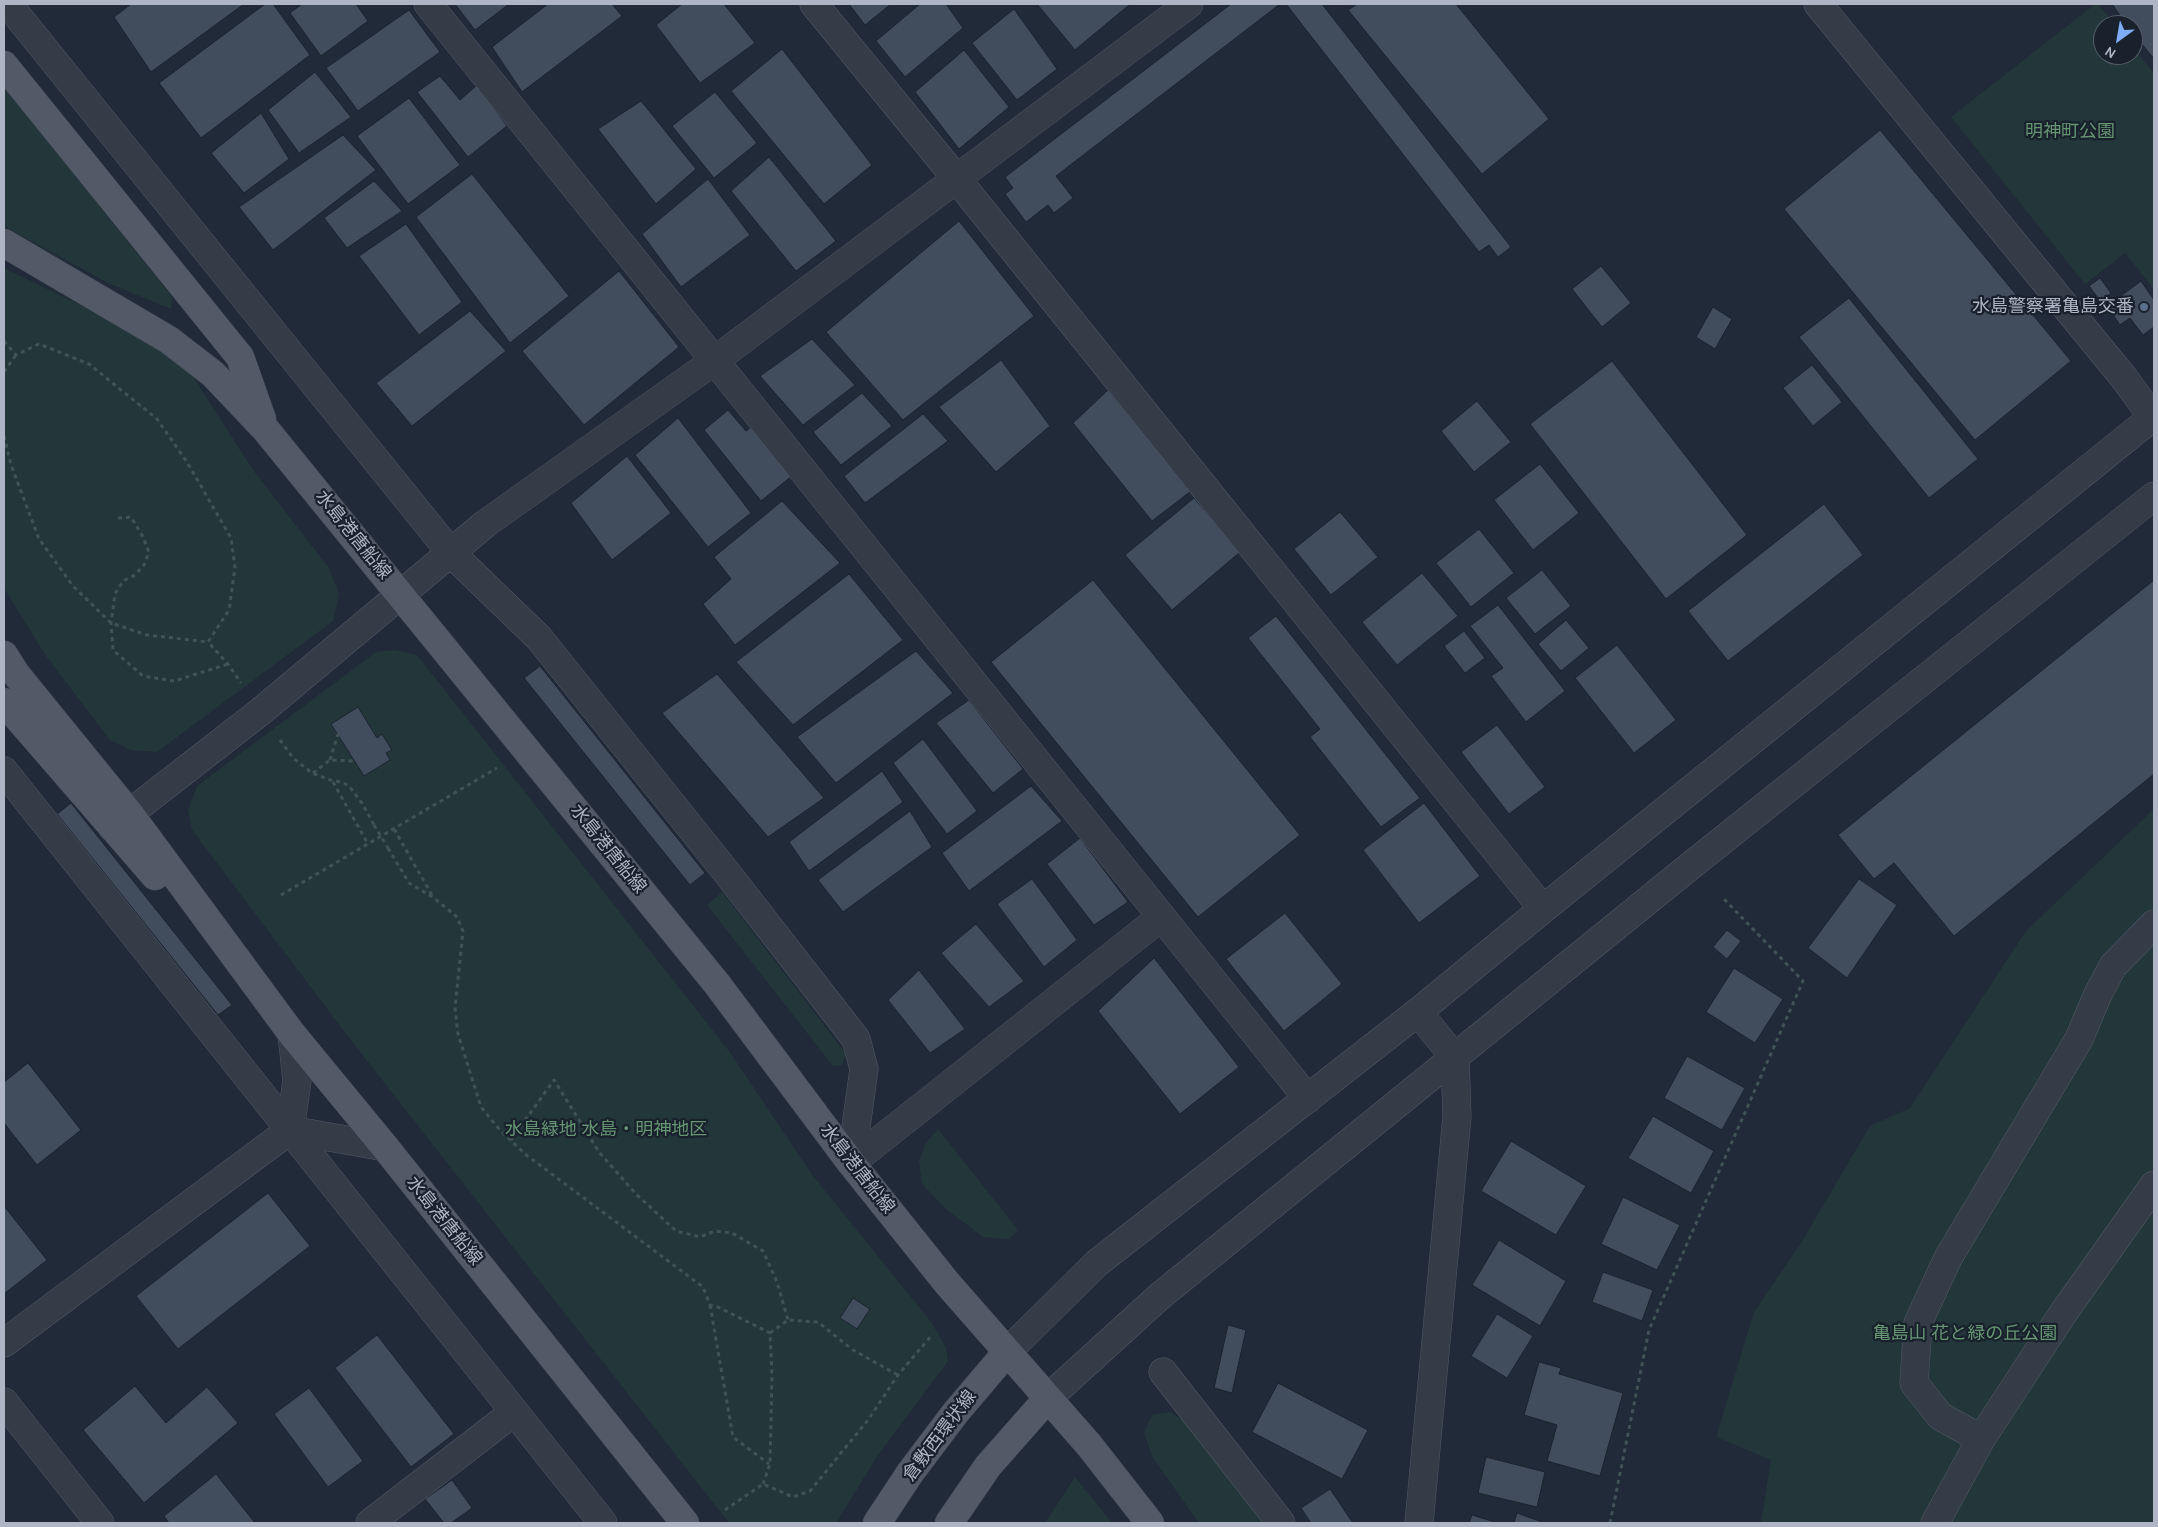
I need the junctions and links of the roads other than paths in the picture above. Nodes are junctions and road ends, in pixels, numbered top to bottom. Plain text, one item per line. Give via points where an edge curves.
1 (8, 4) edge
2 (428, 4) edge
3 (814, 4) edge
4 (1818, 4) edge
5 (1175, 8) edge
6 (4, 65) edge
7 (956, 178) junction
8 (4, 243) edge
9 (714, 361) junction
10 (2154, 417) edge
11 (266, 430) junction
12 (2154, 496) edge
13 (452, 553) junction
14 (401, 594) junction
15 (4, 655) edge
16 (4, 702) edge
17 (4, 771) edge
18 (120, 820) junction
19 (1543, 909) junction
20 (1161, 917) junction
21 (2154, 924) edge
22 (1418, 1012) junction
23 (292, 1034) junction
24 (1455, 1058) junction
25 (1308, 1099) junction
26 (290, 1130) junction
27 (386, 1147) junction
28 (851, 1163) junction
29 (2154, 1185) edge
30 (4, 1342) edge
31 (1007, 1352) junction
32 (1163, 1372) dead end
33 (1048, 1398) junction
34 (4, 1402) edge
35 (514, 1412) junction
36 (1981, 1439) junction
37 (100, 1523) edge
38 (370, 1523) edge
39 (603, 1523) edge
40 (685, 1523) edge
41 (877, 1523) edge
42 (949, 1523) edge
43 (1150, 1523) edge
44 (1281, 1523) edge
45 (1419, 1523) edge
46 (1935, 1523) edge

1 - 13 street
2 - 9 street
3 - 7 street
4 - 10 street
5 - 7 street
6 - 11 main road via 240,357
7 - 9 street
7 - 19 street
8 - 11 main road, 水島港唐船線 via 169,340 213,374
9 - 13 street via 485,524
9 - 20 street
10 - 19 street
11 - 14 main road, 水島港唐船線
12 - 24 street via 1702,856
13 - 14 street
13 - 28 street via 539,638 856,1039 864,1069
14 - 18 street via 260,712
14 - 28 main road, 水島港唐船線 via 717,984
15 - 18 main road, 水島港唐船線
16 - 18 main road
17 - 26 street
18 - 23 main road, 水島港唐船線
19 - 22 street
20 - 25 street
20 - 28 street
21 - 36 street via 2113,966 2079,1039 1948,1258 1918,1323 1914,1383 1940,1416
22 - 24 street
22 - 25 street
23 - 26 street via 296,1081
23 - 27 main road, 水島港唐船線
24 - 33 street via 1160,1296
24 - 45 street via 1455,1145
25 - 31 street via 1097,1263
26 - 27 street
26 - 30 street
26 - 35 street
27 - 40 main road, 水島港唐船線
28 - 31 main road, 水島港唐船線
29 - 36 street via 2064,1312
31 - 33 main road, 水島港唐船線
31 - 41 main road, 倉敷西環状線 via 956,1412
32 - 44 street
33 - 42 main road via 988,1466
33 - 43 main road, 水島港唐船線
34 - 37 street
35 - 38 street
35 - 39 street
36 - 46 street

